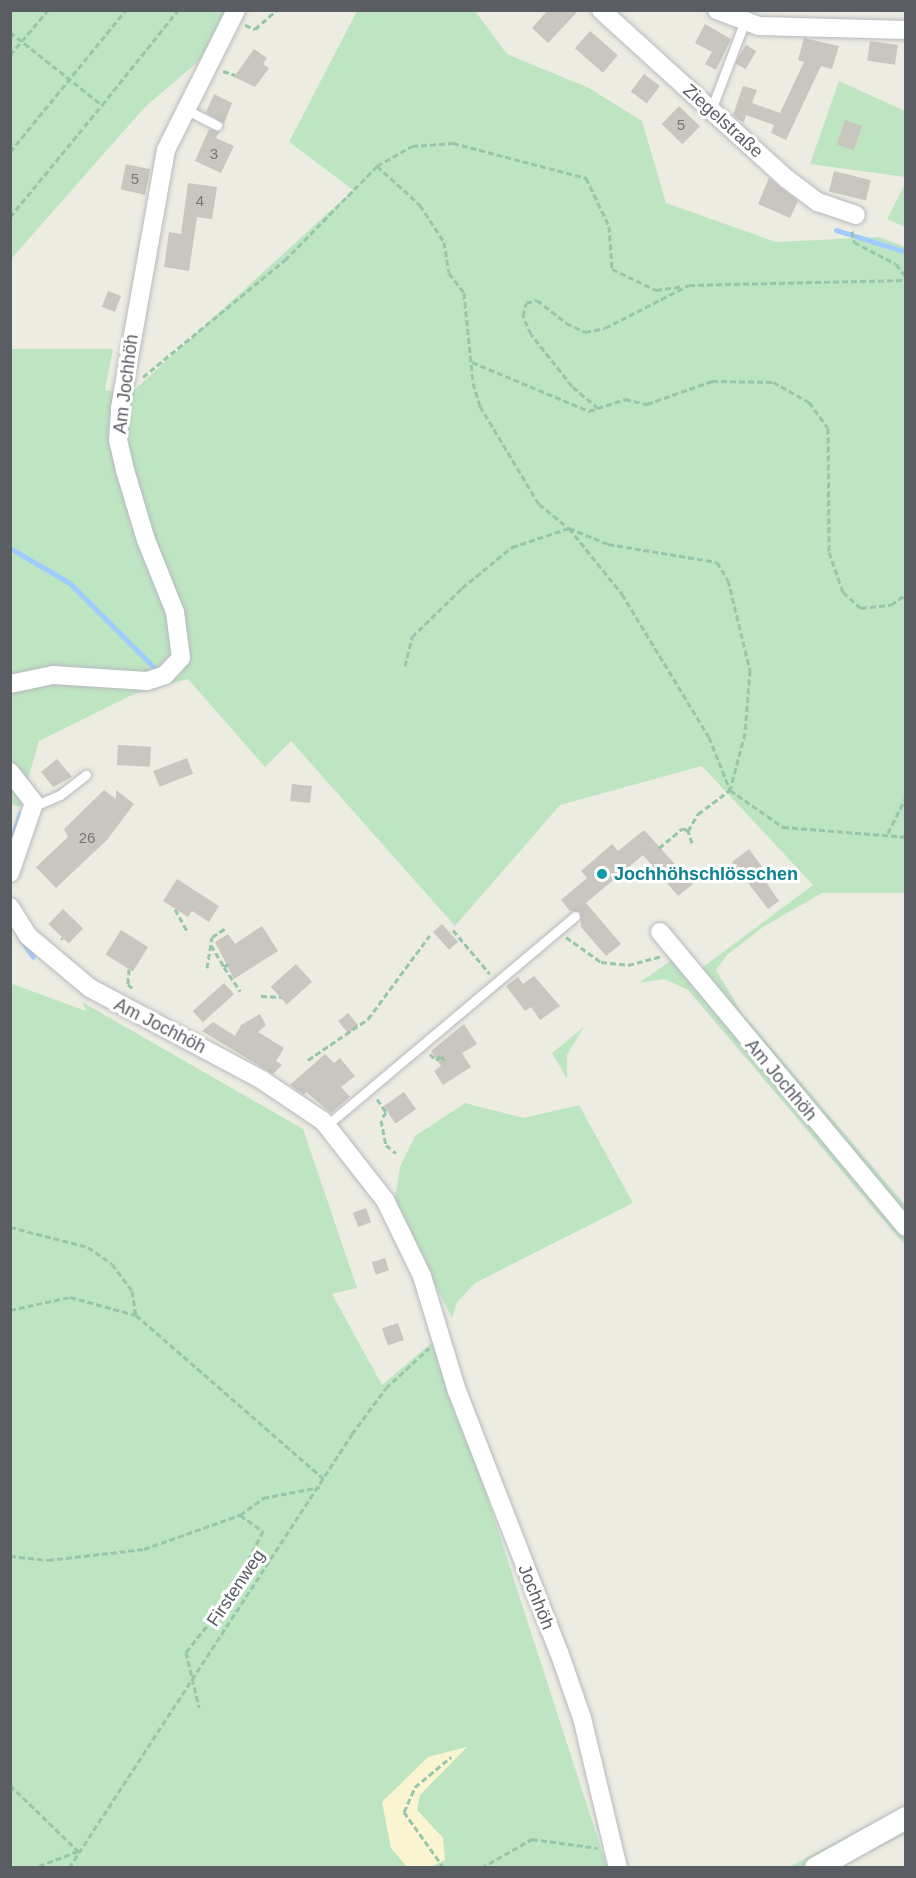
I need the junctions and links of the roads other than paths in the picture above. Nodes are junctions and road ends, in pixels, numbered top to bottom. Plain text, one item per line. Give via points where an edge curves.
1 (601, 10) edge
2 (717, 10) edge
3 (819, 10) edge
4 (237, 16) edge
5 (744, 23) junction
6 (802, 26) junction
7 (906, 30) edge
8 (185, 109) junction
9 (711, 110) junction
10 (217, 125) dead end
11 (854, 224) road end
12 (10, 684) edge
13 (10, 772) edge
14 (86, 775) dead end
15 (34, 806) junction
16 (10, 873) edge
17 (10, 907) edge
18 (575, 916) dead end
19 (660, 932) dead end
20 (327, 1125) junction
21 (906, 1227) edge
22 (441, 1334) joint
23 (906, 1818) edge
24 (616, 1859) edge
25 (816, 1868) edge

1 - 9 street, Ziegelstraße
2 - 5 street
3 - 6 street
4 - 8 street, Am Jochhöh
5 - 6 street
5 - 9 lane
6 - 7 street
8 - 10 lane
8 - 12 street, Am Jochhöh via 157,184 118,440 133,503 175,612 181,658 165,675 147,681 53,675
9 - 11 street, Ziegelstraße via 810,196
13 - 15 street via 31,793
14 - 15 lane via 50,801
15 - 16 street
17 - 20 street, Am Jochhöh via 28,936 90,988 262,1080
18 - 20 lane
19 - 21 street, Am Jochhöh
20 - 22 street, Am Jochhöh via 385,1200 421,1273
22 - 24 street, Jochhöh via 457,1391 582,1718
23 - 25 street

